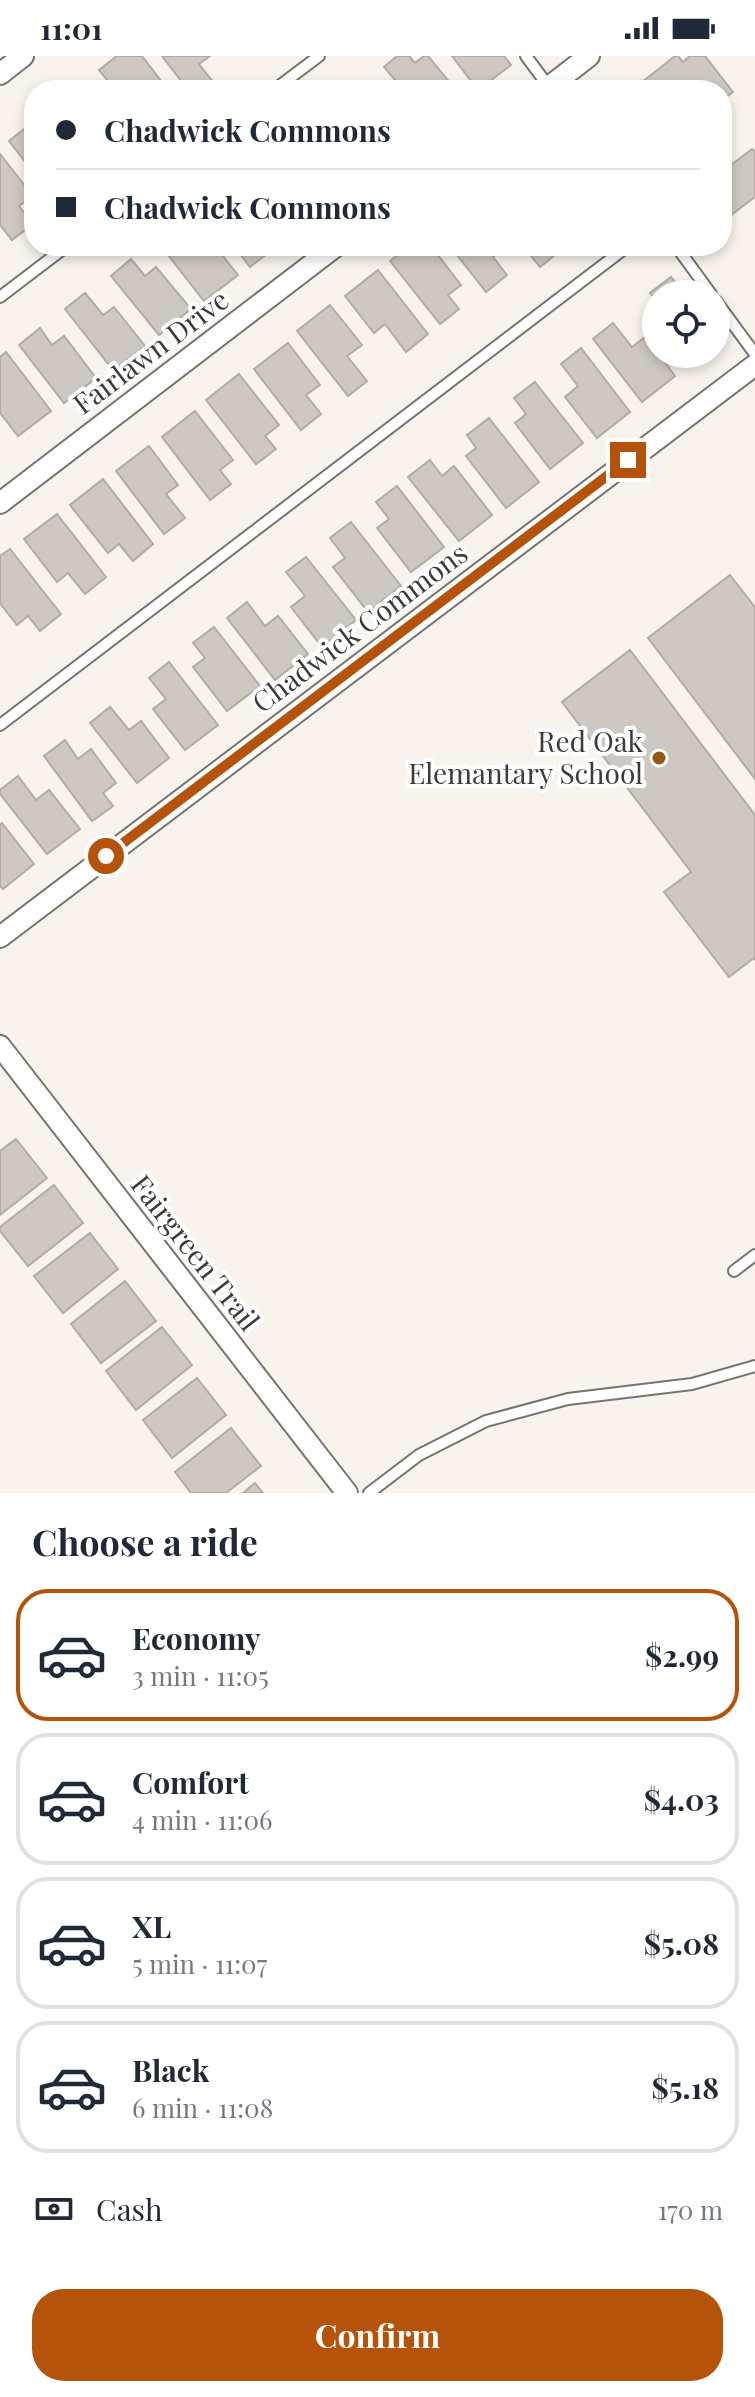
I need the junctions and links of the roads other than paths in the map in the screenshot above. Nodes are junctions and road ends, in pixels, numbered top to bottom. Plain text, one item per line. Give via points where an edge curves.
1 (23, 56) edge
2 (319, 56) edge
3 (526, 56) edge
4 (589, 56) edge
5 (0, 74) edge
6 (287, 80) edge
7 (542, 80) edge
8 (558, 80) edge
9 (54, 256) edge
10 (323, 256) edge
11 (615, 256) edge
12 (683, 256) edge
13 (701, 280) edge
14 (0, 297) edge
15 (730, 320) edge
16 (755, 354) edge
17 (755, 365) edge
18 (0, 503) edge
19 (0, 725) edge
20 (0, 937) edge
21 (0, 1046) edge
22 (755, 1255) edge
23 (734, 1271) dead end
24 (755, 1366) edge
25 (347, 1493) edge
26 (369, 1493) edge

1 - 5 street
2 - 6 lane
3 - 7 lane
4 - 8 street
9 - 14 lane
10 - 18 street, Fairlawn Drive
11 - 19 lane
12 - 13 lane
15 - 16 lane
17 - 20 street, Chadwick Commons
21 - 25 street, Fairgreen Trail
22 - 23 lane
24 - 26 lane via 692,1384 568,1399 486,1421 419,1455

